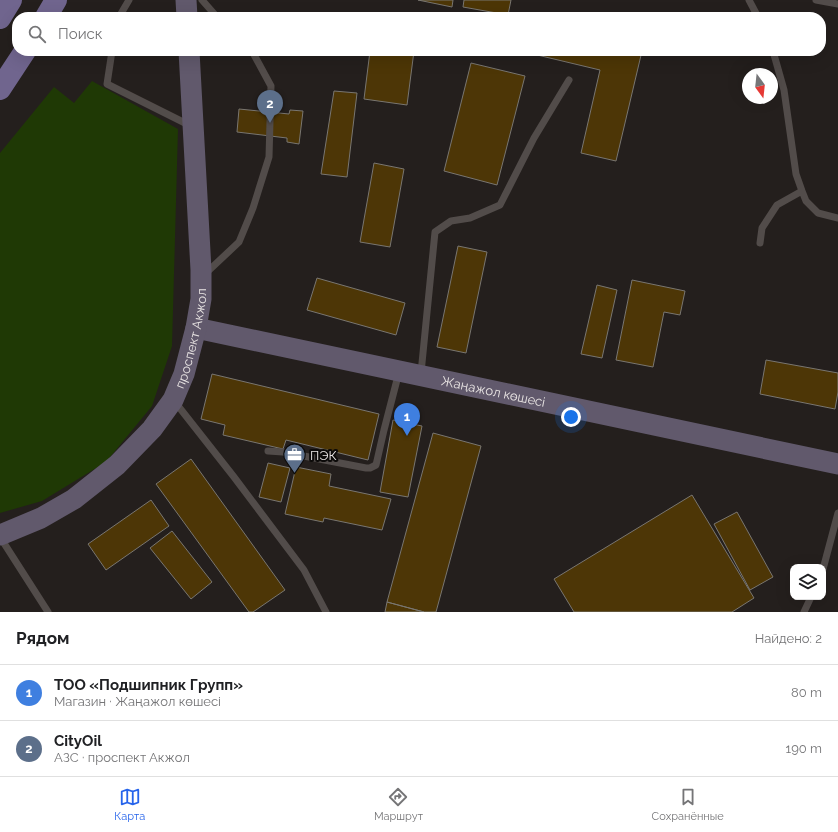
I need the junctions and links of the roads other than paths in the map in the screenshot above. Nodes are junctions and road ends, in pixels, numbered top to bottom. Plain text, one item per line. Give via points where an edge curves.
1 (11, 0) edge
2 (56, 0) edge
3 (129, 0) edge
4 (186, 0) edge
5 (202, 0) edge
6 (749, 0) edge
7 (816, 0) edge
8 (838, 4) edge
9 (49, 12) edge
10 (122, 12) edge
11 (187, 12) edge
12 (213, 12) edge
13 (755, 12) edge
14 (0, 18) edge
15 (22, 56) edge
16 (111, 56) edge
17 (189, 56) edge
18 (255, 56) edge
19 (775, 56) edge
20 (569, 80) dead end
21 (0, 89) edge
22 (193, 127) junction
23 (802, 191) junction
24 (838, 218) edge
25 (760, 243) dead end
26 (201, 278) junction
27 (196, 328) junction
28 (399, 372) junction
29 (421, 376) junction
30 (173, 400) junction
31 (268, 451) dead end
32 (838, 464) edge
33 (838, 513) edge
34 (835, 534) edge
35 (0, 536) edge
36 (825, 564) edge
37 (810, 600) edge
38 (48, 612) edge
39 (326, 612) edge
40 (804, 612) edge

1 - 14 main road
2 - 9 main road
3 - 10 lane
4 - 11 main road
5 - 12 lane
6 - 13 lane
7 - 8 lane
15 - 21 main road
16 - 22 lane via 106,84
17 - 22 main road, проспект Акжол
18 - 26 lane via 271,86 268,157 239,242
19 - 23 lane via 784,90 796,174
20 - 29 lane via 534,138 500,205 470,218 450,221 435,232
22 - 26 main road, проспект Акжол
23 - 24 lane via 806,201 818,213
23 - 25 lane via 777,206 762,228
26 - 27 main road, проспект Акжол via 201,299
27 - 28 main road, Жаңажол көшесі
27 - 30 main road, проспект Акжол via 184,374
28 - 29 main road, Жаңажол көшесі
28 - 31 lane via 374,467 366,468
29 - 32 main road, Жаңажол көшесі
30 - 35 main road, проспект Акжол via 152,429 117,465 74,498 41,518
30 - 39 lane via 304,570
33 - 34 lane
34 - 36 lane
35 - 38 lane
37 - 40 lane

